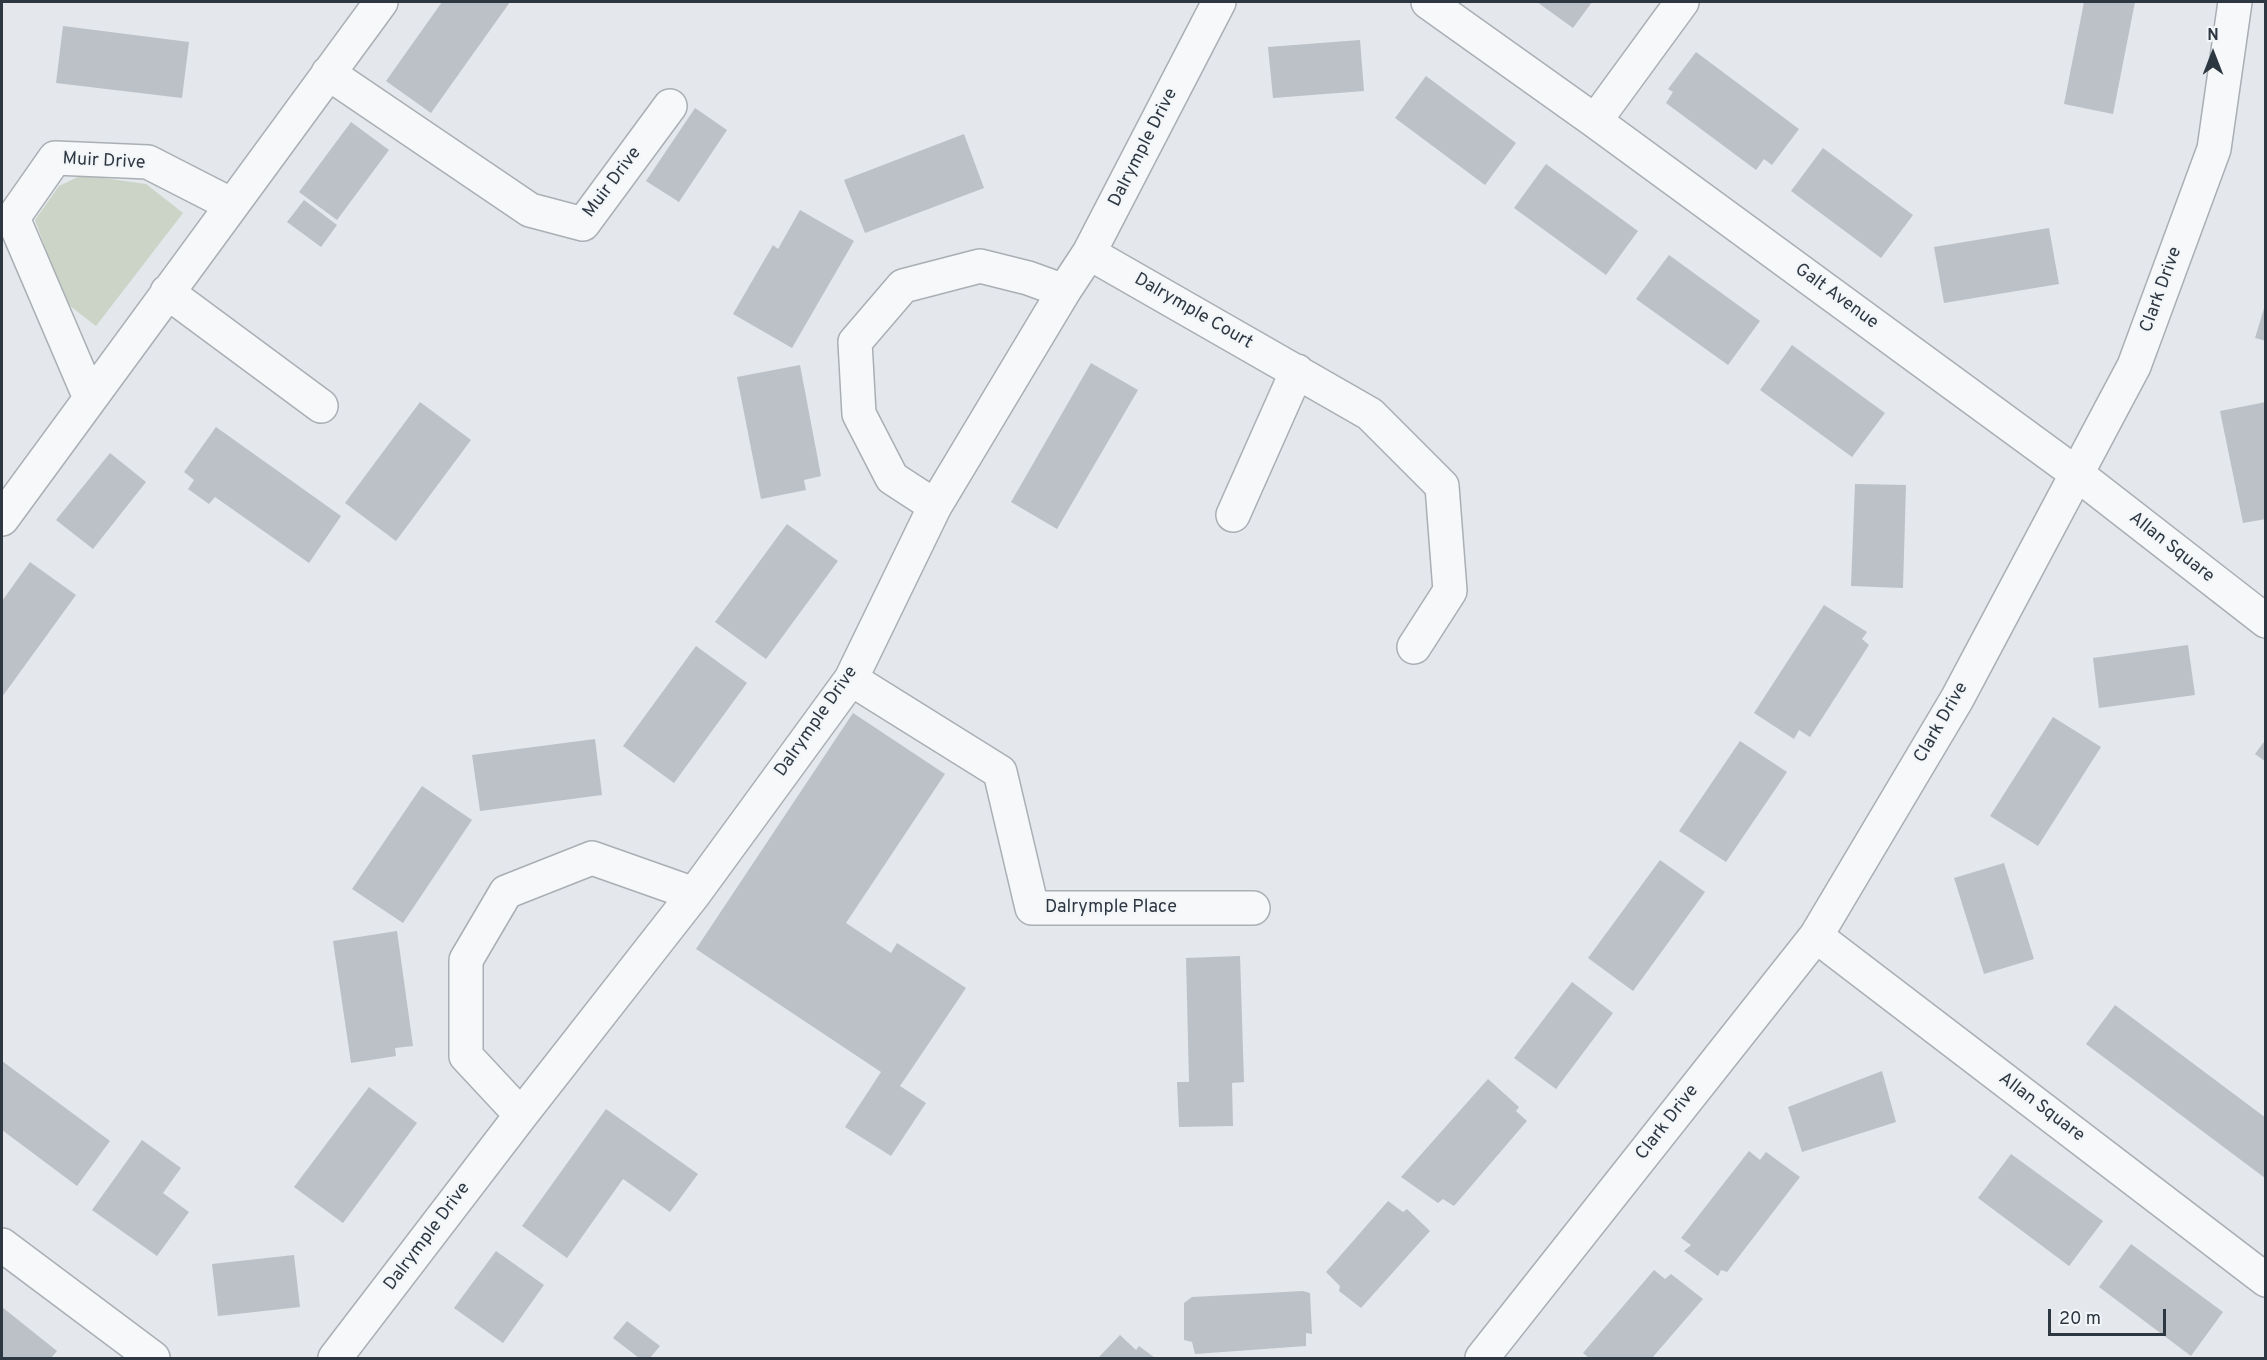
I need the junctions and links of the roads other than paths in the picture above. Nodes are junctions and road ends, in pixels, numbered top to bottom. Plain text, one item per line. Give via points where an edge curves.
1 (381, 2) edge
2 (1219, 2) edge
3 (1428, 2) edge
4 (1682, 2) edge
5 (2235, 2) edge
6 (328, 73) junction
7 (670, 106) dead end
8 (1595, 121) junction
9 (232, 205) junction
10 (1089, 253) junction
11 (1064, 291) junction
12 (167, 292) junction
13 (1297, 371) junction
14 (90, 398) junction
15 (321, 406) dead end
16 (2077, 474) junction
17 (935, 506) junction
18 (1233, 515) dead end
19 (2, 519) edge
20 (2265, 621) edge
21 (1414, 647) dead end
22 (851, 679) junction
23 (694, 894) junction
24 (1253, 908) dead end
25 (1816, 936) junction
26 (521, 1115) junction
27 (2, 1245) edge
28 (2265, 1280) edge
29 (153, 1359) edge
30 (335, 1359) edge
31 (1482, 1359) edge

1 - 6 street
2 - 10 street, Dalrymple Drive
3 - 8 street, Galt Avenue
4 - 8 street
5 - 16 street, Clark Drive via 2214,149 2133,366
6 - 7 street, Muir Drive via 530,210 583,224
6 - 9 street
8 - 16 street, Galt Avenue
9 - 12 street
9 - 14 street, Muir Drive via 148,162 55,158 13,218
10 - 11 street, Dalrymple Drive
10 - 13 street, Dalrymple Court
11 - 17 street, Dalrymple Drive
11 - 17 street via 980,266 903,286 855,342 859,414 891,478
12 - 14 street
12 - 15 street
13 - 18 street
13 - 21 street, Dalrymple Court via 1370,414 1442,486 1450,591
14 - 19 street
16 - 20 street, Allan Square
16 - 25 street, Clark Drive via 1957,699
17 - 22 street, Dalrymple Drive
22 - 23 street, Dalrymple Drive
22 - 24 street, Dalrymple Place via 1000,772 1032,908
23 - 26 street, Dalrymple Drive
23 - 26 street via 592,858 506,892 465,960 465,1056
25 - 28 street, Allan Square
25 - 31 street, Clark Drive
26 - 30 street, Dalrymple Drive
27 - 29 street

